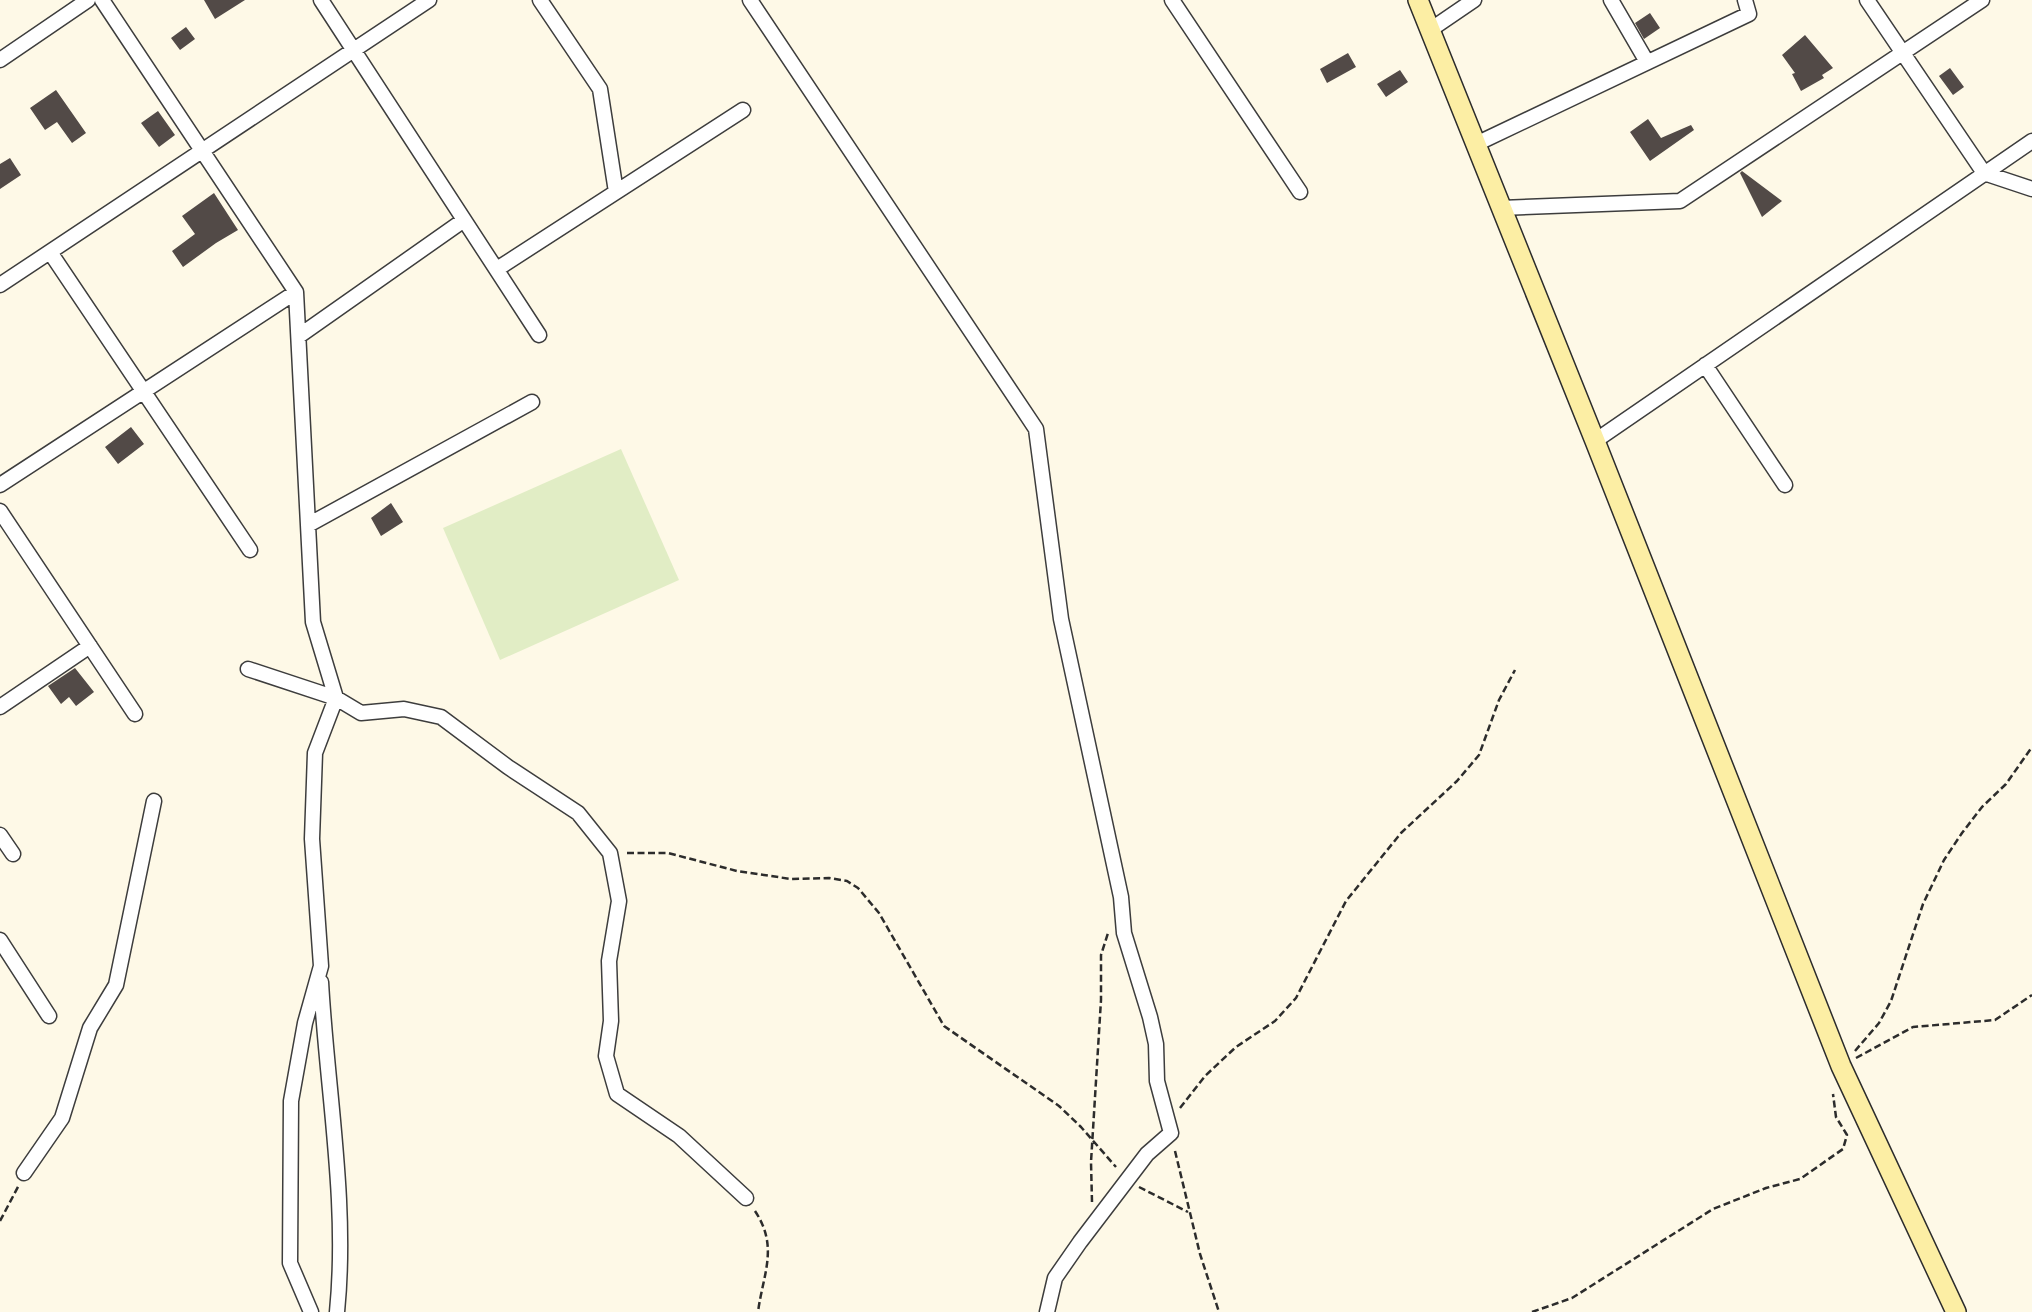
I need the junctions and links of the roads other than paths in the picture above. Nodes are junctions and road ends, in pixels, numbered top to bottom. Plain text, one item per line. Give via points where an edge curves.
1 (88, 0) edge
2 (102, 0) edge
3 (321, 0) edge
4 (429, 0) edge
5 (540, 0) edge
6 (750, 0) edge
7 (1191, 0) edge
8 (1418, 0) edge
9 (1474, 0) edge
10 (1611, 0) edge
11 (1745, 0) edge
12 (1867, 0) edge
13 (1982, 0) edge
14 (1174, 4) edge
15 (1430, 30) junction
16 (354, 50) junction
17 (1903, 53) junction
18 (0, 60) edge
19 (1647, 62) junction
20 (743, 110) dead end
21 (2032, 141) edge
22 (1475, 144) junction
23 (202, 151) junction
24 (1984, 173) junction
25 (2032, 189) edge
26 (616, 192) junction
27 (1300, 192) dead end
28 (1501, 208) junction
29 (464, 220) junction
30 (50, 252) junction
31 (497, 270) junction
32 (0, 285) edge
33 (296, 292) junction
34 (540, 335) dead end
35 (299, 336) junction
36 (1705, 365) junction
37 (144, 391) junction
38 (532, 402) dead end
39 (1595, 441) junction
40 (0, 485) edge
41 (1785, 485) dead end
42 (0, 511) edge
43 (308, 525) junction
44 (250, 550) dead end
45 (90, 646) junction
46 (248, 669) dead end
47 (336, 698) junction
48 (0, 707) edge
49 (135, 714) dead end
50 (154, 801) dead end
51 (0, 835) edge
52 (13, 854) dead end
53 (0, 940) edge
54 (321, 966) junction
55 (49, 1016) dead end
56 (24, 1173) road end
57 (746, 1198) road end
58 (312, 1312) edge
59 (337, 1312) edge
60 (1047, 1312) edge
61 (1956, 1312) edge

1 - 18 street
2 - 23 street
3 - 16 street
4 - 16 street
5 - 26 street via 600,89
6 - 60 street via 1036,429 1060,619 1121,897 1124,933 1156,1044 1157,1082 1171,1133 1147,1154 1055,1278
7 - 14 street
8 - 15 main road
9 - 15 street
10 - 19 street
11 - 19 street via 1749,14
12 - 17 street
13 - 17 street
14 - 27 street
15 - 22 main road
16 - 23 street
16 - 29 street
17 - 24 street
17 - 28 street via 1680,201
19 - 22 street
20 - 26 street
21 - 24 street
22 - 28 main road
23 - 30 street
23 - 33 street
24 - 25 street
24 - 36 street
26 - 31 street
28 - 39 main road
29 - 31 street
29 - 35 street
30 - 32 street
30 - 37 street
31 - 34 street
33 - 35 street
33 - 37 street
35 - 43 street
36 - 39 street
36 - 41 street
37 - 40 street
37 - 44 street
38 - 43 street
39 - 61 main road via 1841,1066
42 - 45 street
43 - 47 street via 313,622
45 - 48 street
45 - 49 street
46 - 47 street
47 - 54 street via 315,753 312,839
47 - 57 street via 361,713 404,709 441,717 578,813 610,853 618,901 609,961 611,1021 606,1056 617,1094 679,1136
50 - 56 street via 116,985 90,1028 62,1118
51 - 52 street
53 - 55 street
54 - 58 street via 291,1101 290,1263
54 - 59 street via 335,1131

